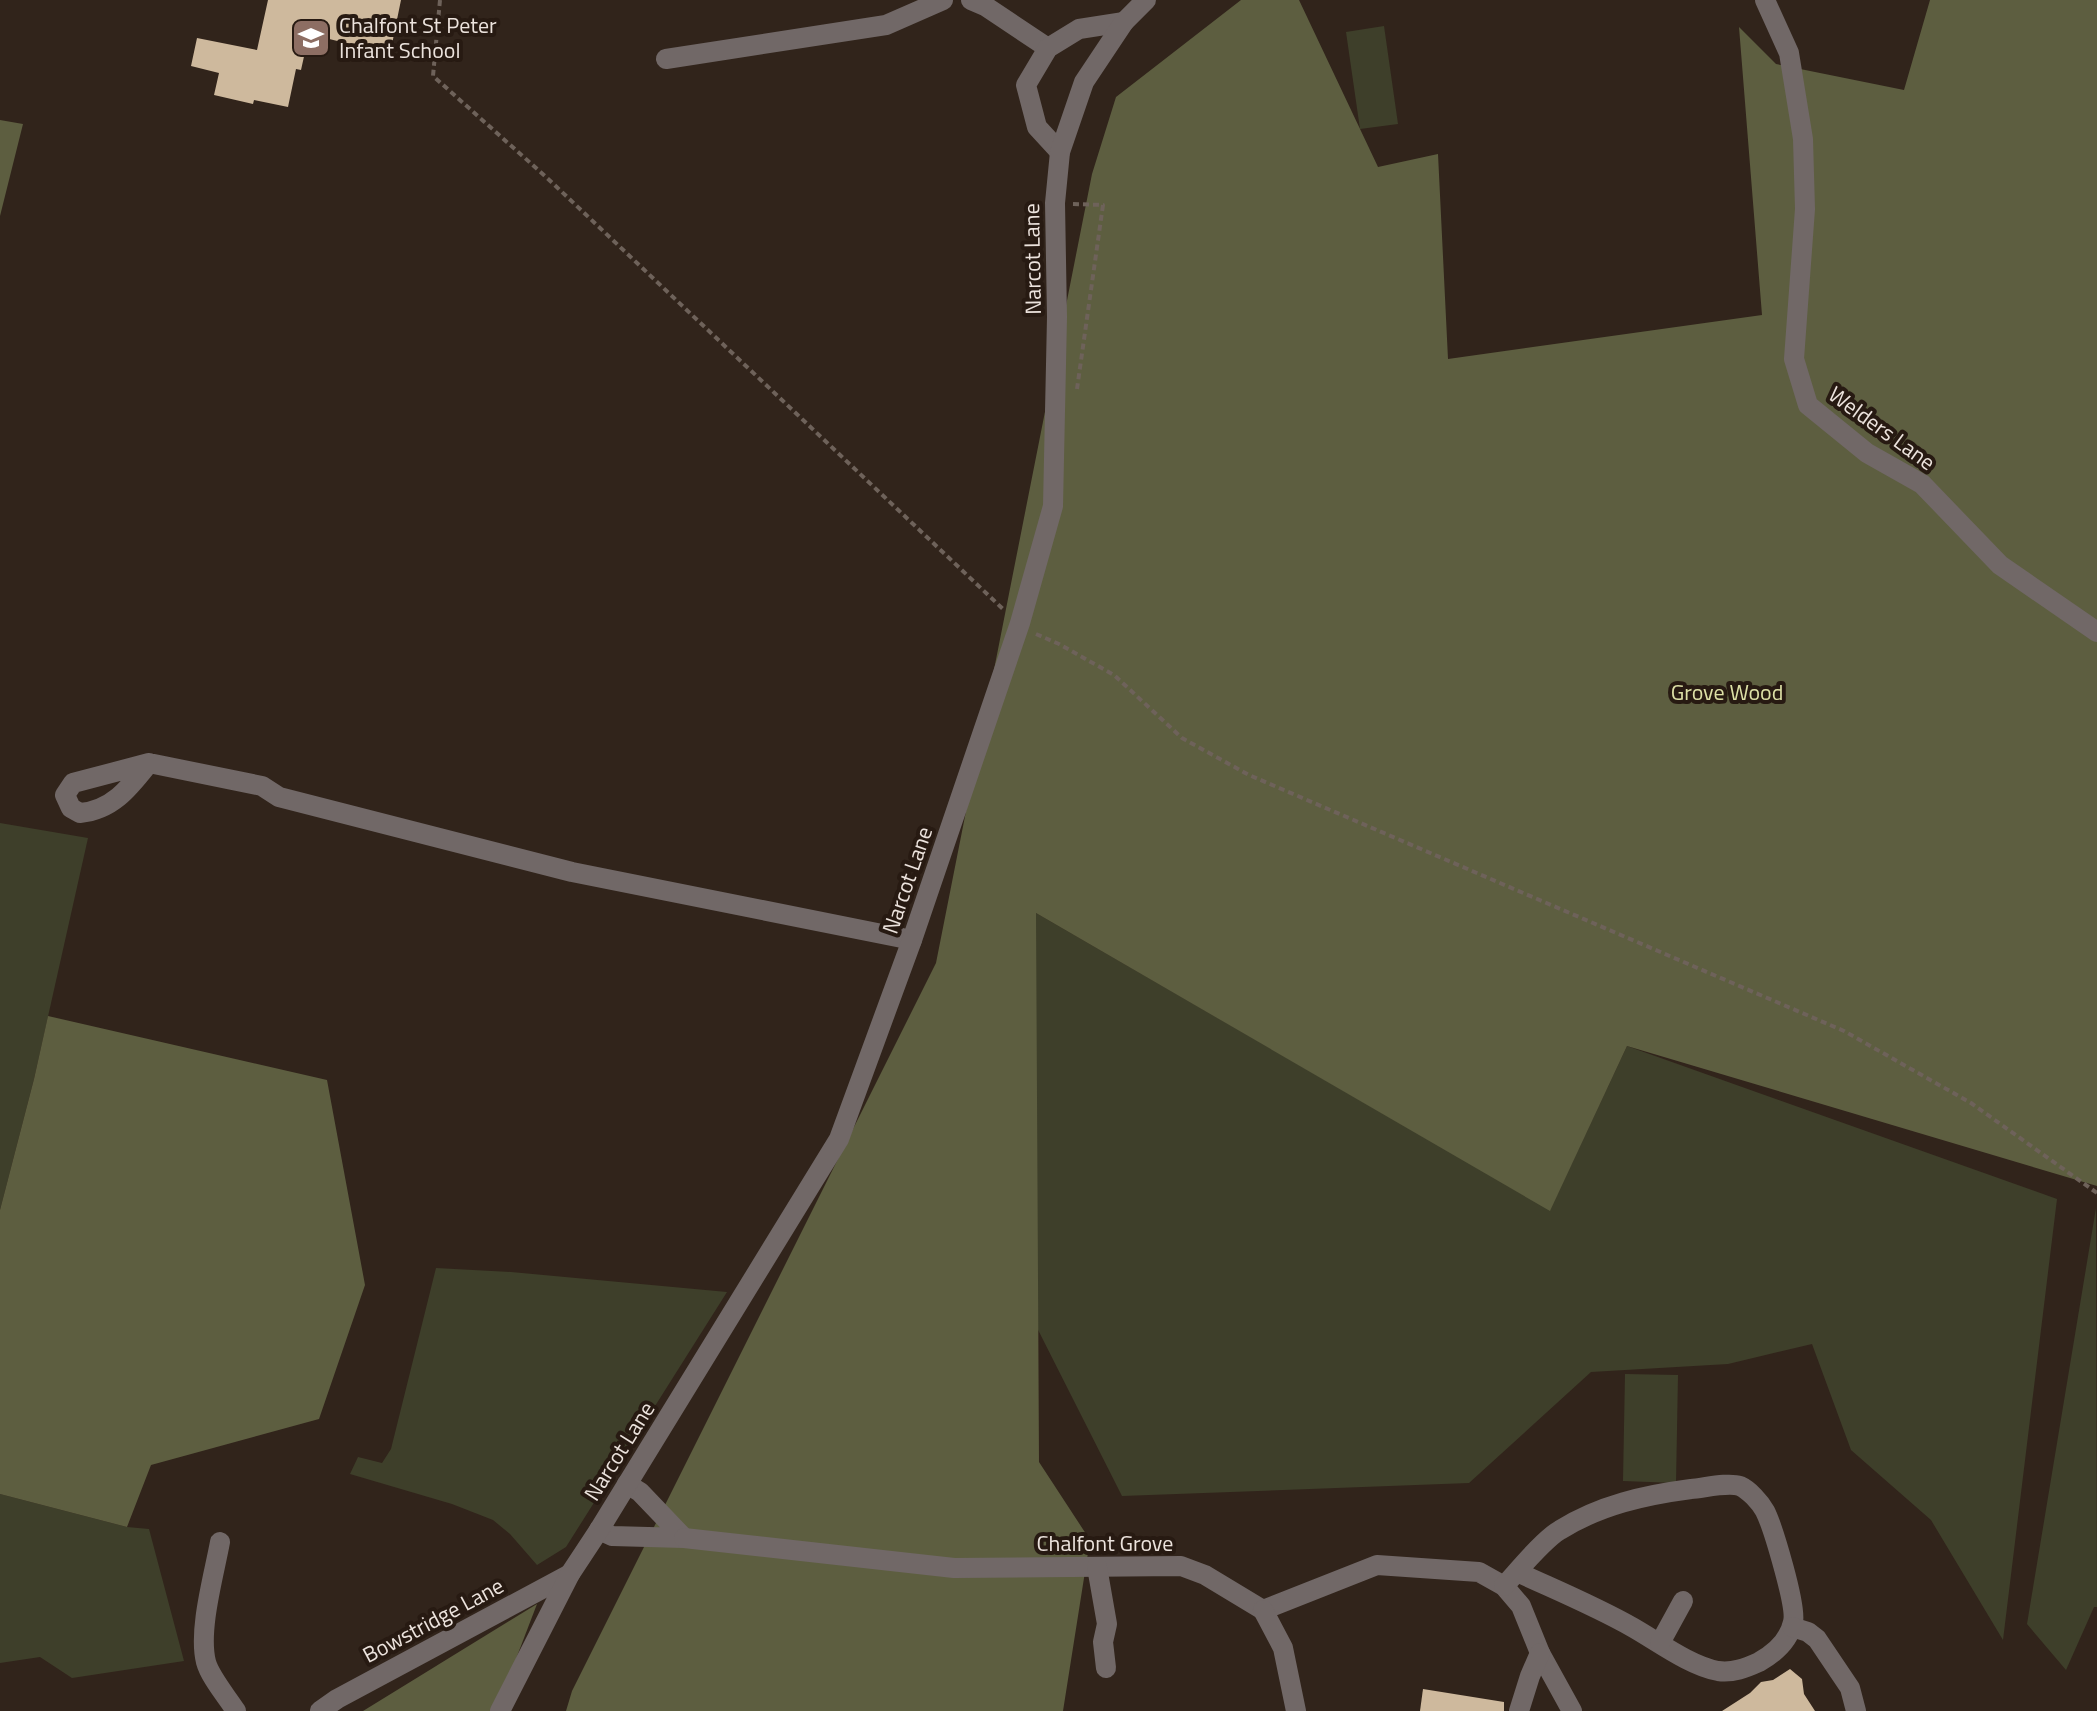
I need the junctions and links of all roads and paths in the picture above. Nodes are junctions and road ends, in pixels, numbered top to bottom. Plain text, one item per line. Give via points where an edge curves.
1 (440, 0) edge
2 (943, 0) edge
3 (971, 0) edge
4 (1146, 0) edge
5 (1765, 0) edge
6 (1124, 22) junction
7 (1048, 48) junction
8 (666, 59) dead end
9 (1060, 152) junction
10 (1055, 203) junction
11 (1076, 398) dead end
12 (1028, 629) junction
13 (2097, 632) edge
14 (149, 763) dead end
15 (912, 940) junction
16 (2097, 1193) edge
17 (627, 1484) junction
18 (599, 1530) junction
19 (684, 1538) junction
20 (220, 1542) dead end
21 (1097, 1567) junction
22 (570, 1574) junction
23 (1511, 1579) junction
24 (1683, 1601) dead end
25 (1263, 1610) junction
26 (1792, 1627) junction
27 (1660, 1643) junction
28 (1540, 1653) junction
29 (1106, 1668) dead end
30 (236, 1711) edge
31 (320, 1711) edge
32 (500, 1711) edge
33 (1296, 1711) edge
34 (1519, 1711) edge
35 (1572, 1711) edge
36 (1856, 1711) edge

1 - 12 path via 433,76
2 - 8 street via 886,25
3 - 7 street
4 - 6 street, Narcot Lane
5 - 13 street, Welders Lane via 1789,53 1803,139 1805,209 1794,359 1808,405 1867,453 1922,484 2000,565
6 - 7 street via 1079,29
6 - 9 street, Narcot Lane via 1084,82
7 - 9 street via 1026,85 1037,127
9 - 10 street, Narcot Lane
10 - 11 path via 1103,205
10 - 12 street, Narcot Lane via 1053,506
12 - 15 street, Narcot Lane
12 - 16 path via 1114,675 1182,738 1249,775 1844,1031 1971,1103
14 - 15 street via 262,786 279,797 572,872
15 - 17 street, Narcot Lane via 839,1139
17 - 18 street, Narcot Lane
17 - 19 street
18 - 19 street, Chalfont Grove via 612,1536
18 - 22 street, Narcot Lane
19 - 21 street, Chalfont Grove via 954,1568
20 - 30 street via 203,1643 207,1665
21 - 25 street, Chalfont Grove via 1181,1566
21 - 29 street via 1107,1624
22 - 31 street, Bowstridge Lane
22 - 32 street, Narcot Lane
23 - 25 street via 1377,1565
23 - 26 street via 1557,1531 1600,1509 1647,1495 1739,1486 1765,1511 1794,1608
23 - 27 street via 1607,1614
23 - 28 street
24 - 27 street
25 - 33 street via 1283,1648
26 - 27 street via 1773,1653 1733,1672 1694,1662
26 - 36 street via 1817,1639 1850,1688
28 - 34 street
28 - 35 street

